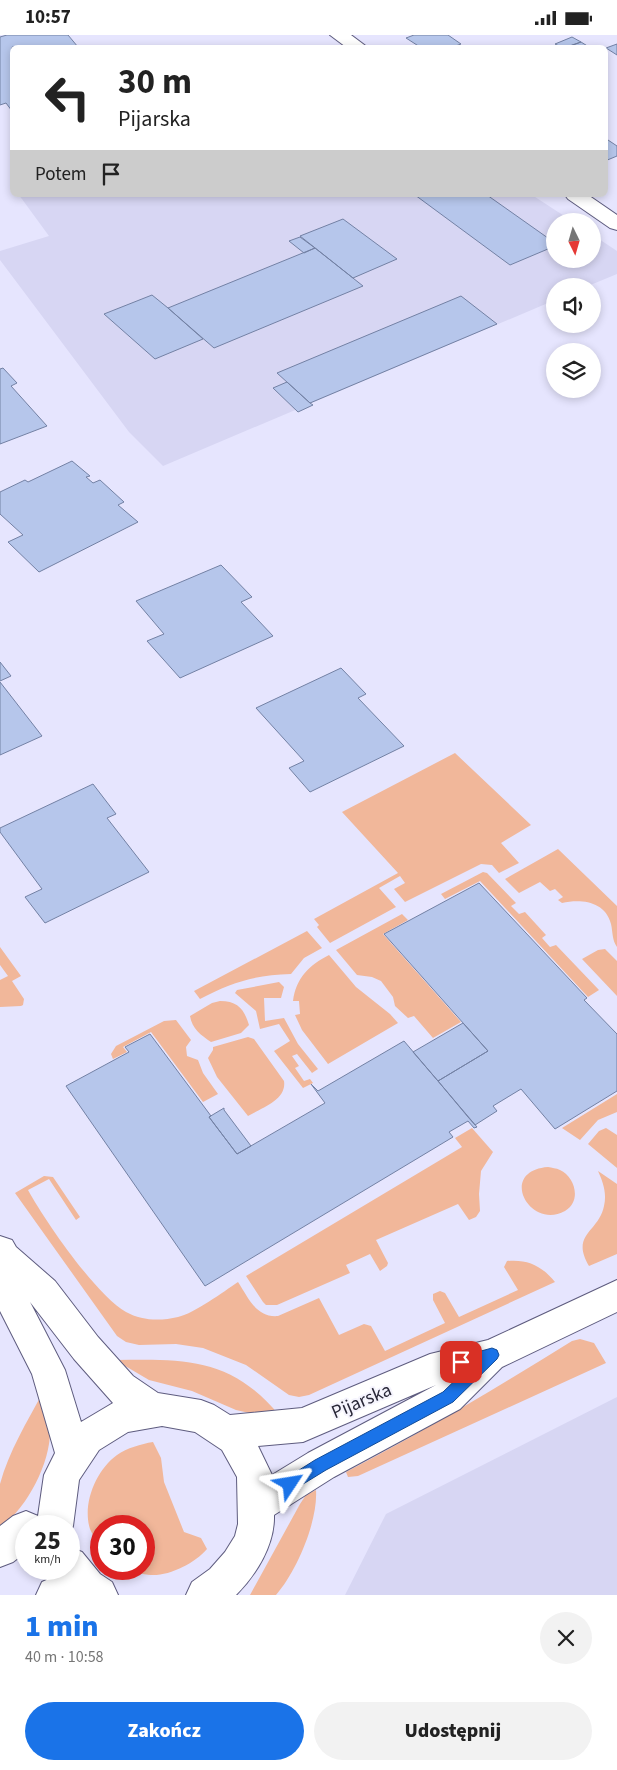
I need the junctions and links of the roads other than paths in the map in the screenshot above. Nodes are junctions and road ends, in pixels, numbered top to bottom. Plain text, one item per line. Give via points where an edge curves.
1 (339, 35) edge
2 (355, 45) edge
3 (578, 197) edge
4 (617, 224) edge
5 (2, 1255) edge
6 (617, 1295) edge
7 (492, 1355) junction
8 (150, 1408) junction
9 (228, 1432) junction
10 (73, 1453) junction
11 (259, 1504) junction
12 (47, 1515) edge
13 (15, 1537) edge
14 (0, 1549) edge
15 (233, 1582) edge
16 (205, 1595) edge

1 - 2 street
3 - 4 street
5 - 8 street via 43,1293 121,1388
5 - 10 street via 14,1305 48,1370
6 - 7 street, Pijarska
7 - 9 street, Pijarska via 430,1370 303,1425
7 - 11 street, Pijarska via 448,1397 321,1465
8 - 9 street via 179,1409 205,1417
8 - 10 street via 121,1415 95,1431
9 - 11 street via 252,1464
10 - 12 street
11 - 15 street via 253,1538
13 - 14 street
15 - 16 street

